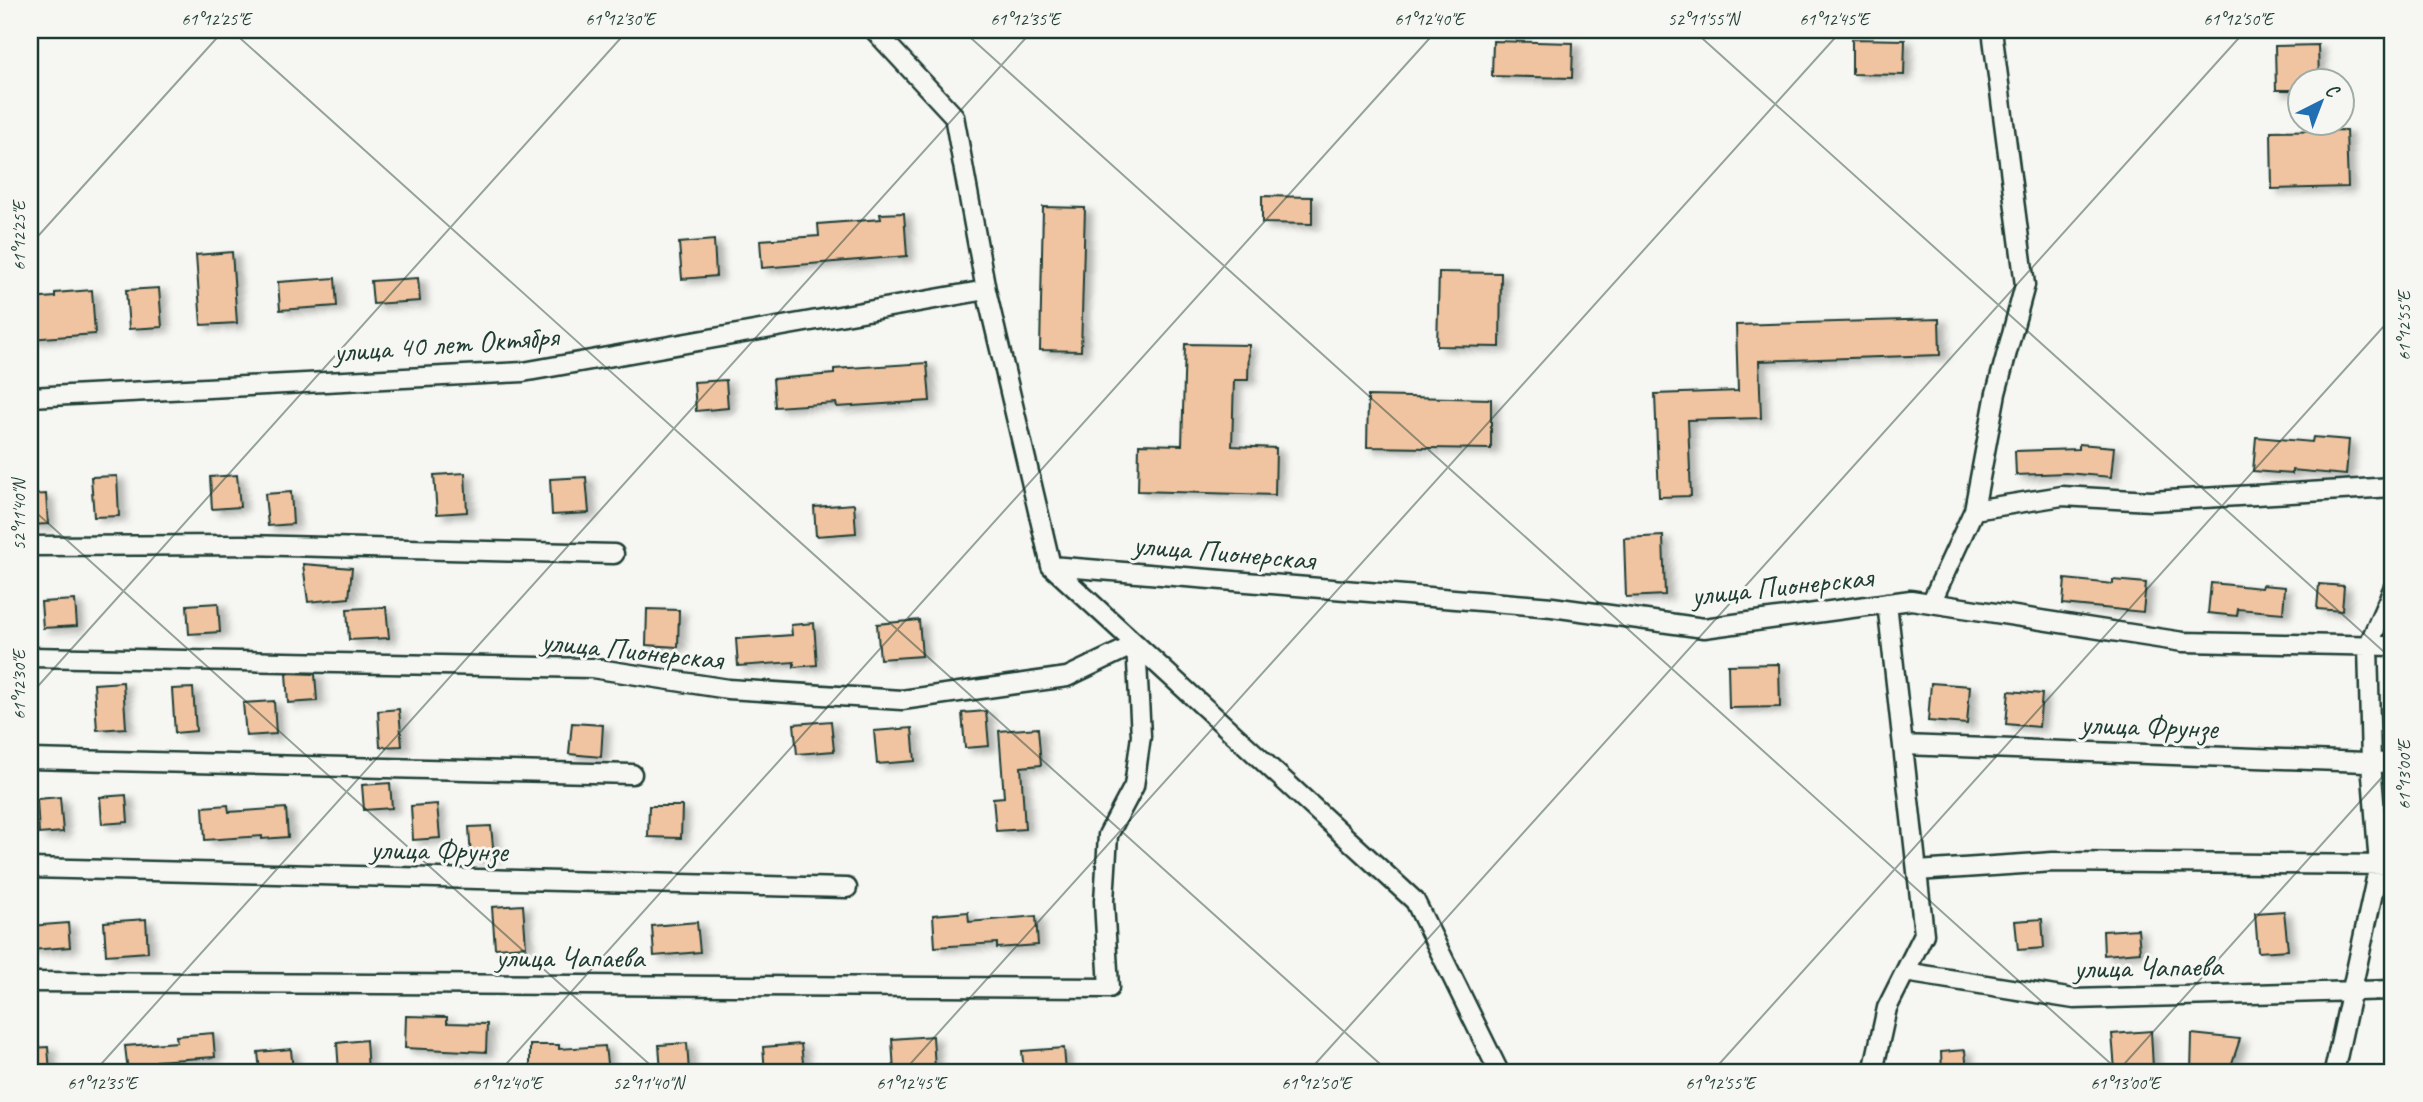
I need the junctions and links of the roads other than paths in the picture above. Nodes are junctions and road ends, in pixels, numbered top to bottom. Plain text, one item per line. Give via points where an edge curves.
1 (874, 30) edge
2 (1992, 30) edge
3 (986, 290) junction
4 (30, 397) edge
5 (2393, 487) edge
6 (1974, 510) junction
7 (30, 546) edge
8 (614, 554) dead end
9 (1051, 566) junction
10 (2393, 589) edge
11 (1887, 603) junction
12 (1931, 603) junction
13 (1136, 644) junction
14 (2368, 646) junction
15 (2393, 646) edge
16 (30, 657) edge
17 (1903, 745) junction
18 (30, 759) edge
19 (2371, 762) junction
20 (2393, 763) edge
21 (632, 774) dead end
22 (2386, 865) edge
23 (30, 868) edge
24 (1917, 872) junction
25 (847, 888) dead end
26 (1905, 972) junction
27 (30, 982) edge
28 (2351, 990) junction
29 (2393, 990) edge
30 (1499, 1072) edge
31 (1873, 1072) edge
32 (2334, 1072) edge

1 - 3 street via 954,116
2 - 6 street via 2025,285 1996,393
3 - 4 street, улица 40 лет Октября via 523,372
3 - 9 street
5 - 6 street via 2151,501 2062,496
6 - 12 street
7 - 8 street via 245,545
9 - 11 street, улица Пионерская via 1552,607 1704,628
9 - 13 street
10 - 14 street
11 - 12 street, улица Пионерская
11 - 17 street
12 - 14 street, улица Пионерская via 2183,642
13 - 16 street, улица Пионерская via 1067,677 902,700 728,689 592,668
13 - 27 street, улица Чапаева via 1141,736 1134,786 1108,835 1104,901 1109,988
13 - 30 street via 1415,901
14 - 15 street, улица Пионерская
14 - 19 street
17 - 19 street, улица Фрунзе
17 - 24 street
18 - 21 street
19 - 20 street, улица Фрунзе
19 - 22 street
22 - 24 street via 2053,862
22 - 28 street
23 - 25 street, улица Фрунзе
24 - 26 street via 1924,934
26 - 28 street, улица Чапаева via 2074,999
26 - 31 street via 1887,1008
28 - 29 street, улица Чапаева
28 - 32 street

